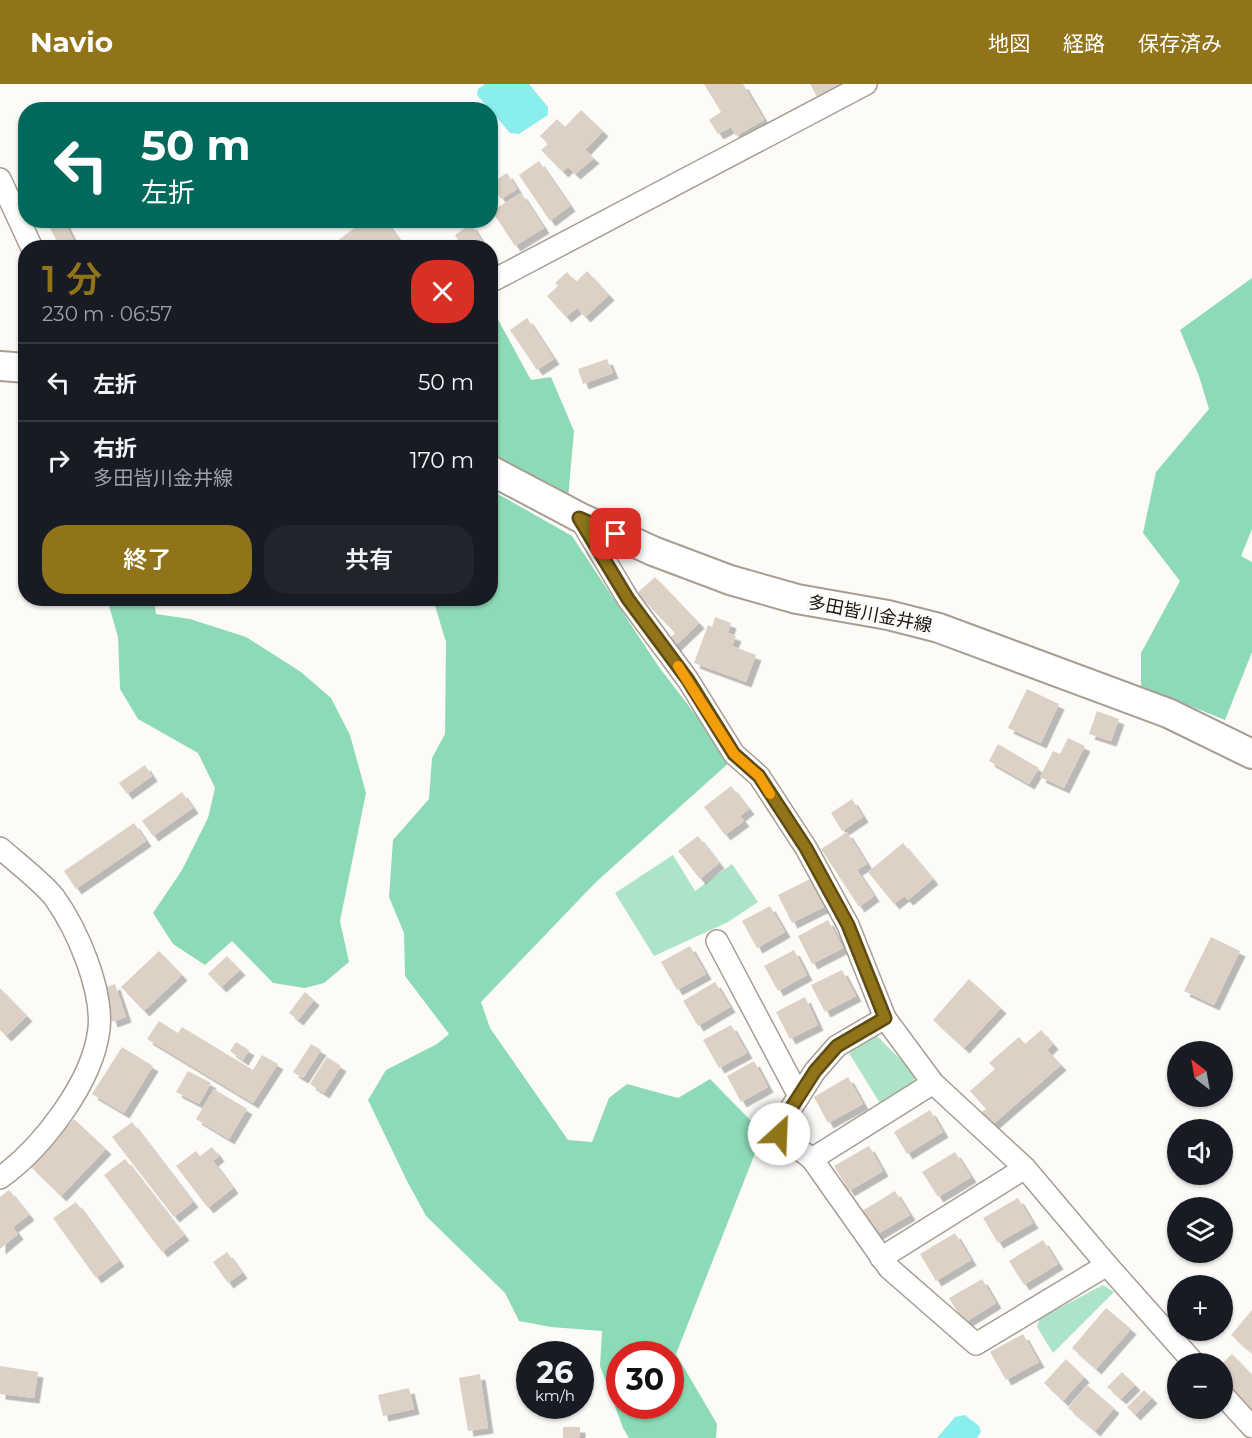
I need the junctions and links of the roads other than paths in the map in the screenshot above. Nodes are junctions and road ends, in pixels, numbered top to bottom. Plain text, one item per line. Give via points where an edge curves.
1 (864, 85) edge
2 (0, 179) edge
3 (18, 218) edge
4 (498, 278) edge
5 (0, 366) edge
6 (18, 367) edge
7 (498, 474) edge
8 (579, 518) junction
9 (1252, 754) edge
10 (0, 848) edge
11 (717, 941) dead end
12 (885, 1018) junction
13 (933, 1083) junction
14 (798, 1096) junction
15 (812, 1159) junction
16 (1025, 1168) junction
17 (0, 1178) edge
18 (881, 1258) junction
19 (1107, 1264) junction
20 (1185, 1353) edge
21 (1233, 1406) edge
22 (1252, 1426) edge

1 - 4 street
2 - 3 street
5 - 6 main road
7 - 8 main road, 多田皆川金井線
8 - 9 main road, 多田皆川金井線 via 730,580 796,599 939,627 1168,713
8 - 12 street via 628,599 688,680 734,754 759,776 806,848 848,925
10 - 17 street via 53,896 77,936 90,968 99,1029 91,1062 79,1088 44,1137
11 - 14 street
12 - 13 street
12 - 14 street via 837,1046
13 - 15 street
13 - 16 street
14 - 15 street via 779,1134
15 - 18 street
16 - 18 street
16 - 19 street
18 - 19 street via 976,1344
19 - 20 street
21 - 22 street

